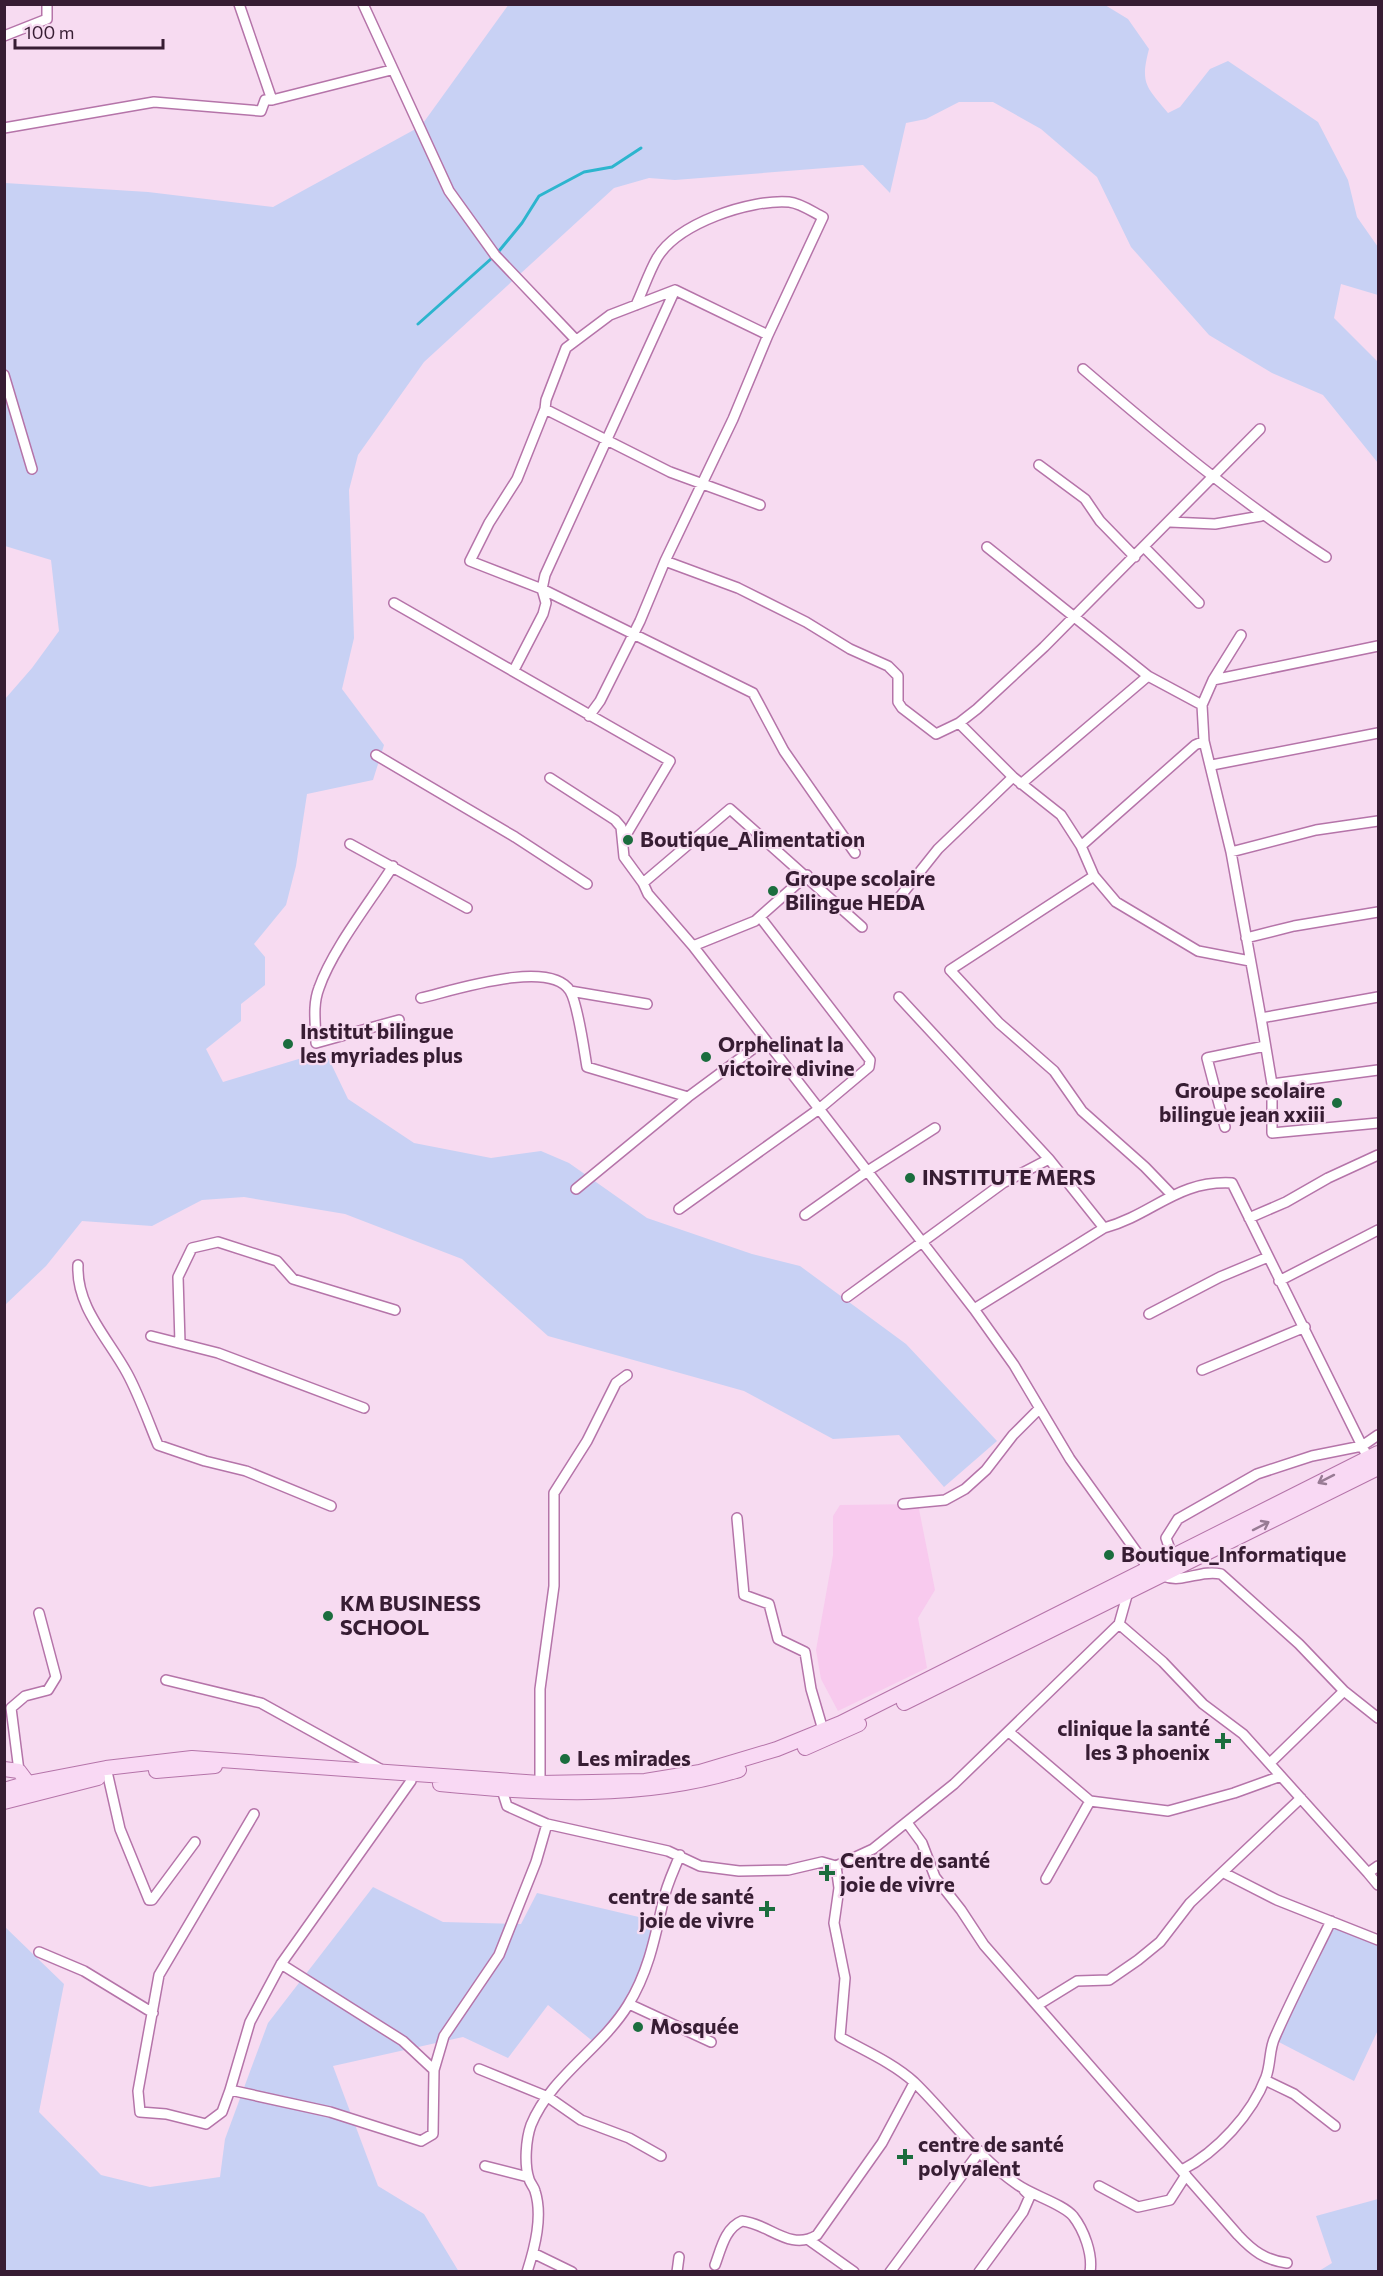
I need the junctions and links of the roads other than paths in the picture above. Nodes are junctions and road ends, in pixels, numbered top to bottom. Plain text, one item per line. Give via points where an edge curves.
1 (47, 4) edge
2 (239, 4) edge
3 (363, 4) edge
4 (4, 36) edge
5 (391, 70) junction
6 (272, 100) junction
7 (4, 128) edge
8 (675, 290) junction
9 (636, 305) junction
10 (768, 335) junction
11 (576, 340) junction
12 (1083, 369) dead end
13 (4, 375) edge
14 (545, 410) junction
15 (1260, 429) dead end
16 (606, 441) junction
17 (1039, 465) dead end
18 (32, 469) dead end
19 (1212, 476) junction
20 (700, 484) junction
21 (760, 505) dead end
22 (1261, 516) junction
23 (1170, 522) junction
24 (987, 547) dead end
25 (1144, 547) junction
26 (1135, 557) junction
27 (1326, 557) dead end
28 (664, 561) junction
29 (542, 589) junction
30 (394, 603) dead end
31 (1199, 603) dead end
32 (1074, 618) junction
33 (633, 633) junction
34 (1241, 635) dead end
35 (1378, 646) edge
36 (514, 669) junction
37 (1148, 676) junction
38 (1213, 681) junction
39 (1202, 705) junction
40 (589, 716) junction
41 (958, 723) junction
42 (1378, 733) edge
43 (1204, 741) junction
44 (376, 755) dead end
45 (1212, 765) junction
46 (550, 777) dead end
47 (1013, 777) junction
48 (1021, 784) junction
49 (1378, 821) edge
50 (623, 840) junction
51 (350, 844) dead end
52 (1081, 846) junction
53 (1231, 852) junction
54 (855, 853) dead end
55 (393, 867) junction
56 (807, 875) junction
57 (1094, 876) junction
58 (587, 884) dead end
59 (643, 884) junction
60 (896, 903) dead end
61 (467, 908) dead end
62 (1378, 912) edge
63 (760, 917) junction
64 (862, 927) dead end
65 (1246, 938) junction
66 (693, 946) junction
67 (1250, 961) junction
68 (570, 991) junction
69 (898, 997) dead end
70 (1378, 997) edge
71 (421, 998) dead end
72 (647, 1004) dead end
73 (1261, 1018) junction
74 (399, 1020) dead end
75 (765, 1040) junction
76 (1265, 1046) junction
77 (1378, 1070) edge
78 (1272, 1084) junction
79 (688, 1097) junction
80 (819, 1109) junction
81 (1378, 1123) edge
82 (1225, 1127) dead end
83 (935, 1128) dead end
84 (1378, 1155) edge
85 (1049, 1159) junction
86 (866, 1172) junction
87 (576, 1189) dead end
88 (1172, 1195) junction
89 (679, 1209) dead end
90 (805, 1215) dead end
91 (1249, 1218) junction
92 (1104, 1228) junction
93 (1378, 1230) edge
94 (920, 1242) junction
95 (1268, 1257) junction
96 (78, 1265) dead end
97 (1279, 1281) junction
98 (847, 1297) dead end
99 (974, 1309) junction
100 (395, 1310) dead end
101 (1149, 1314) dead end
102 (1305, 1327) junction
103 (151, 1336) dead end
104 (180, 1343) junction
105 (1202, 1370) dead end
106 (627, 1375) dead end
107 (364, 1408) dead end
108 (1039, 1409) junction
109 (1378, 1435) edge
110 (1370, 1452) edge
111 (1378, 1468) edge
112 (903, 1504) dead end
113 (331, 1506) dead end
114 (738, 1518) dead end
115 (1173, 1558) junction
116 (1156, 1575) junction
117 (1128, 1592) junction
118 (39, 1613) dead end
119 (1119, 1624) junction
120 (166, 1680) dead end
121 (1344, 1690) junction
122 (1378, 1718) edge
123 (823, 1730) junction
124 (1009, 1732) junction
125 (1270, 1763) junction
126 (4, 1769) edge
127 (20, 1771) junction
128 (337, 1771) junction
129 (384, 1771) junction
130 (108, 1776) junction
131 (1281, 1776) junction
132 (411, 1781) junction
133 (28, 1783) junction
134 (540, 1783) junction
135 (4, 1790) edge
136 (502, 1790) junction
137 (1301, 1798) junction
138 (4, 1802) edge
139 (1090, 1802) junction
140 (254, 1814) dead end
141 (547, 1824) junction
142 (908, 1824) junction
143 (195, 1842) dead end
144 (680, 1855) junction
145 (836, 1866) junction
146 (1378, 1866) edge
147 (1224, 1873) junction
148 (1368, 1873) junction
149 (1046, 1879) dead end
150 (1378, 1885) edge
151 (1331, 1921) junction
152 (1378, 1940) edge
153 (39, 1952) dead end
154 (281, 1964) junction
155 (629, 2004) junction
156 (1038, 2005) junction
157 (153, 2013) junction
158 (711, 2042) dead end
159 (479, 2069) dead end
160 (434, 2070) junction
161 (1265, 2080) junction
162 (914, 2083) junction
163 (230, 2090) junction
164 (548, 2097) junction
165 (1335, 2126) dead end
166 (980, 2151) junction
167 (661, 2156) dead end
168 (485, 2166) dead end
169 (1184, 2172) junction
170 (528, 2177) junction
171 (1099, 2186) dead end
172 (1021, 2187) junction
173 (809, 2240) junction
174 (533, 2253) junction
175 (679, 2257) dead end
176 (1287, 2263) dead end
177 (715, 2265) dead end
178 (527, 2271) edge
179 (572, 2271) edge
180 (677, 2271) edge
181 (854, 2271) edge
182 (890, 2271) edge
183 (980, 2271) edge
184 (1089, 2271) edge

1 - 4 street via 47,19
2 - 6 street
3 - 5 street
5 - 6 street
5 - 11 street via 449,191 495,255
6 - 7 street via 266,100 261,111 154,102
8 - 9 street
8 - 10 street
8 - 16 street
9 - 10 street via 658,257 682,231 764,202 792,202 823,217
9 - 11 street via 610,315
10 - 20 street via 738,409
11 - 14 street via 566,348
12 - 19 street
13 - 18 street
14 - 16 street
14 - 29 street via 517,479 470,561
15 - 19 street
16 - 20 street
16 - 29 street
17 - 26 street via 1085,499 1100,521
19 - 22 street
19 - 23 street
20 - 21 street
20 - 28 street
22 - 23 street via 1215,524
22 - 27 street
23 - 25 street
24 - 32 street
25 - 26 street
25 - 31 street
26 - 32 street
28 - 33 street
28 - 41 street via 738,588 888,666 898,676 898,702 932,733 940,734
29 - 33 street
29 - 36 street via 546,603 543,614
30 - 36 street
32 - 37 street
32 - 41 street
33 - 40 street
33 - 54 street via 753,693 784,752
34 - 38 street
35 - 38 street
36 - 40 street
37 - 39 street
37 - 48 street
38 - 39 street
39 - 43 street
40 - 50 street via 670,761
41 - 47 street
42 - 45 street
43 - 45 street
43 - 52 street
44 - 58 street
45 - 53 street
46 - 50 street via 615,820
47 - 48 street
47 - 60 street via 938,849
48 - 52 street via 1061,815
49 - 53 street via 1316,830
50 - 59 street via 624,856
51 - 55 street
52 - 57 street
53 - 65 street
55 - 61 street
55 - 74 street via 333,956 318,989 316,1043
56 - 59 street via 730,809
56 - 63 street
56 - 64 street
57 - 67 street via 1116,902 1198,951
57 - 88 street via 950,970 999,1023 1054,1071 1082,1111
59 - 66 street
62 - 65 street
63 - 66 street
63 - 80 street via 870,1060 869,1067
65 - 67 street
66 - 75 street
67 - 73 street
68 - 71 street via 560,981 531,975
68 - 72 street
68 - 79 street via 587,1067
69 - 85 street
70 - 73 street
73 - 76 street
75 - 79 street
75 - 80 street
76 - 78 street
76 - 82 street via 1207,1058
77 - 78 street
78 - 81 street via 1272,1133
79 - 87 street
80 - 86 street
80 - 89 street
83 - 86 street
84 - 91 street
85 - 92 street
85 - 94 street via 1008,1180
86 - 90 street
86 - 94 street
88 - 91 street via 1202,1183 1232,1183
88 - 92 street via 1135,1218
91 - 95 street
92 - 99 street
93 - 97 street
94 - 98 street
94 - 99 street
95 - 97 street
95 - 101 street
96 - 113 street via 84,1304 127,1374 158,1445 246,1471
97 - 102 street
99 - 108 street via 1014,1365
100 - 104 street via 293,1279 277,1261 218,1242 192,1248 178,1277
102 - 105 street
102 - 110 street
103 - 104 street
104 - 107 street via 218,1353
106 - 134 street via 616,1383 587,1441 554,1493 554,1586 540,1689
108 - 112 street via 965,1489 945,1500
108 - 116 street via 1104,1510
109 - 110 street
110 -> 115 main road
110 - 115 street via 1312,1456 1257,1474 1178,1519 1166,1538
116 -> 111 main road
114 - 123 street via 744,1595 769,1604 778,1639 805,1652
115 - 116 main road
116 - 117 main road
116 - 121 street via 1175,1581 1207,1573 1221,1574
116 - 123 main road
117 - 119 street
117 - 136 main road via 840,1734 783,1757 656,1790
118 - 127 street via 56,1677 48,1690 25,1696 11,1708
119 - 124 street
119 - 125 street via 1203,1704 1243,1734
120 - 129 street via 261,1704
121 - 122 street
121 - 125 street
123 - 134 main road via 777,1749 700,1772 645,1781
124 - 139 street
124 - 142 street
125 - 131 street
126 - 127 main road
127 - 133 main road
128 - 129 main road
128 - 130 main road via 216,1766
128 - 132 main road
128 - 133 main road via 192,1758 106,1768
129 - 134 main road
130 - 138 main road
130 - 143 street via 120,1829 149,1900
131 - 137 street
131 - 139 street via 1168,1811
132 - 136 main road
132 - 154 street
133 - 135 main road
136 - 141 street via 507,1806
137 - 147 street
137 - 148 street
139 - 149 street
140 - 157 street via 159,1975
141 - 144 street
141 - 160 street via 499,1955 444,2036
142 - 145 street via 873,1849
142 - 156 street via 922,1843 935,1877 984,1945
144 - 145 street via 700,1866 739,1871 788,1870 822,1862
144 - 155 street via 663,1901 644,1975
145 - 162 street via 839,1888 834,1923 845,1978 840,2037 899,2069
146 - 148 street
147 - 151 street
147 - 156 street via 1190,1903 1160,1942 1113,1977 1077,1981
148 - 150 street
151 - 152 street
151 - 161 street via 1273,2040
153 - 157 street via 84,1971
154 - 160 street via 403,2041
154 - 163 street via 250,2022
155 - 158 street
155 - 164 street
156 - 169 street
157 - 163 street via 138,2091 141,2112 206,2124 222,2112
159 - 164 street
160 - 163 street via 433,2134 421,2141 330,2112
161 - 165 street via 1294,2094
161 - 169 street via 1252,2104 1214,2149
162 - 166 street
162 - 173 street via 882,2144
164 - 167 street via 581,2120 629,2138
164 - 170 street via 538,2109 527,2138
166 - 172 street
166 - 182 street
168 - 170 street
169 - 171 street via 1170,2200 1137,2207
169 - 176 street via 1254,2252
170 - 174 street via 535,2191 538,2222
172 - 183 street via 1030,2196 1023,2212
172 - 184 street via 1072,2214 1085,2236
173 - 177 street via 780,2237 742,2221 733,2225 725,2237
173 - 181 street
174 - 178 street
174 - 179 street
175 - 180 street

